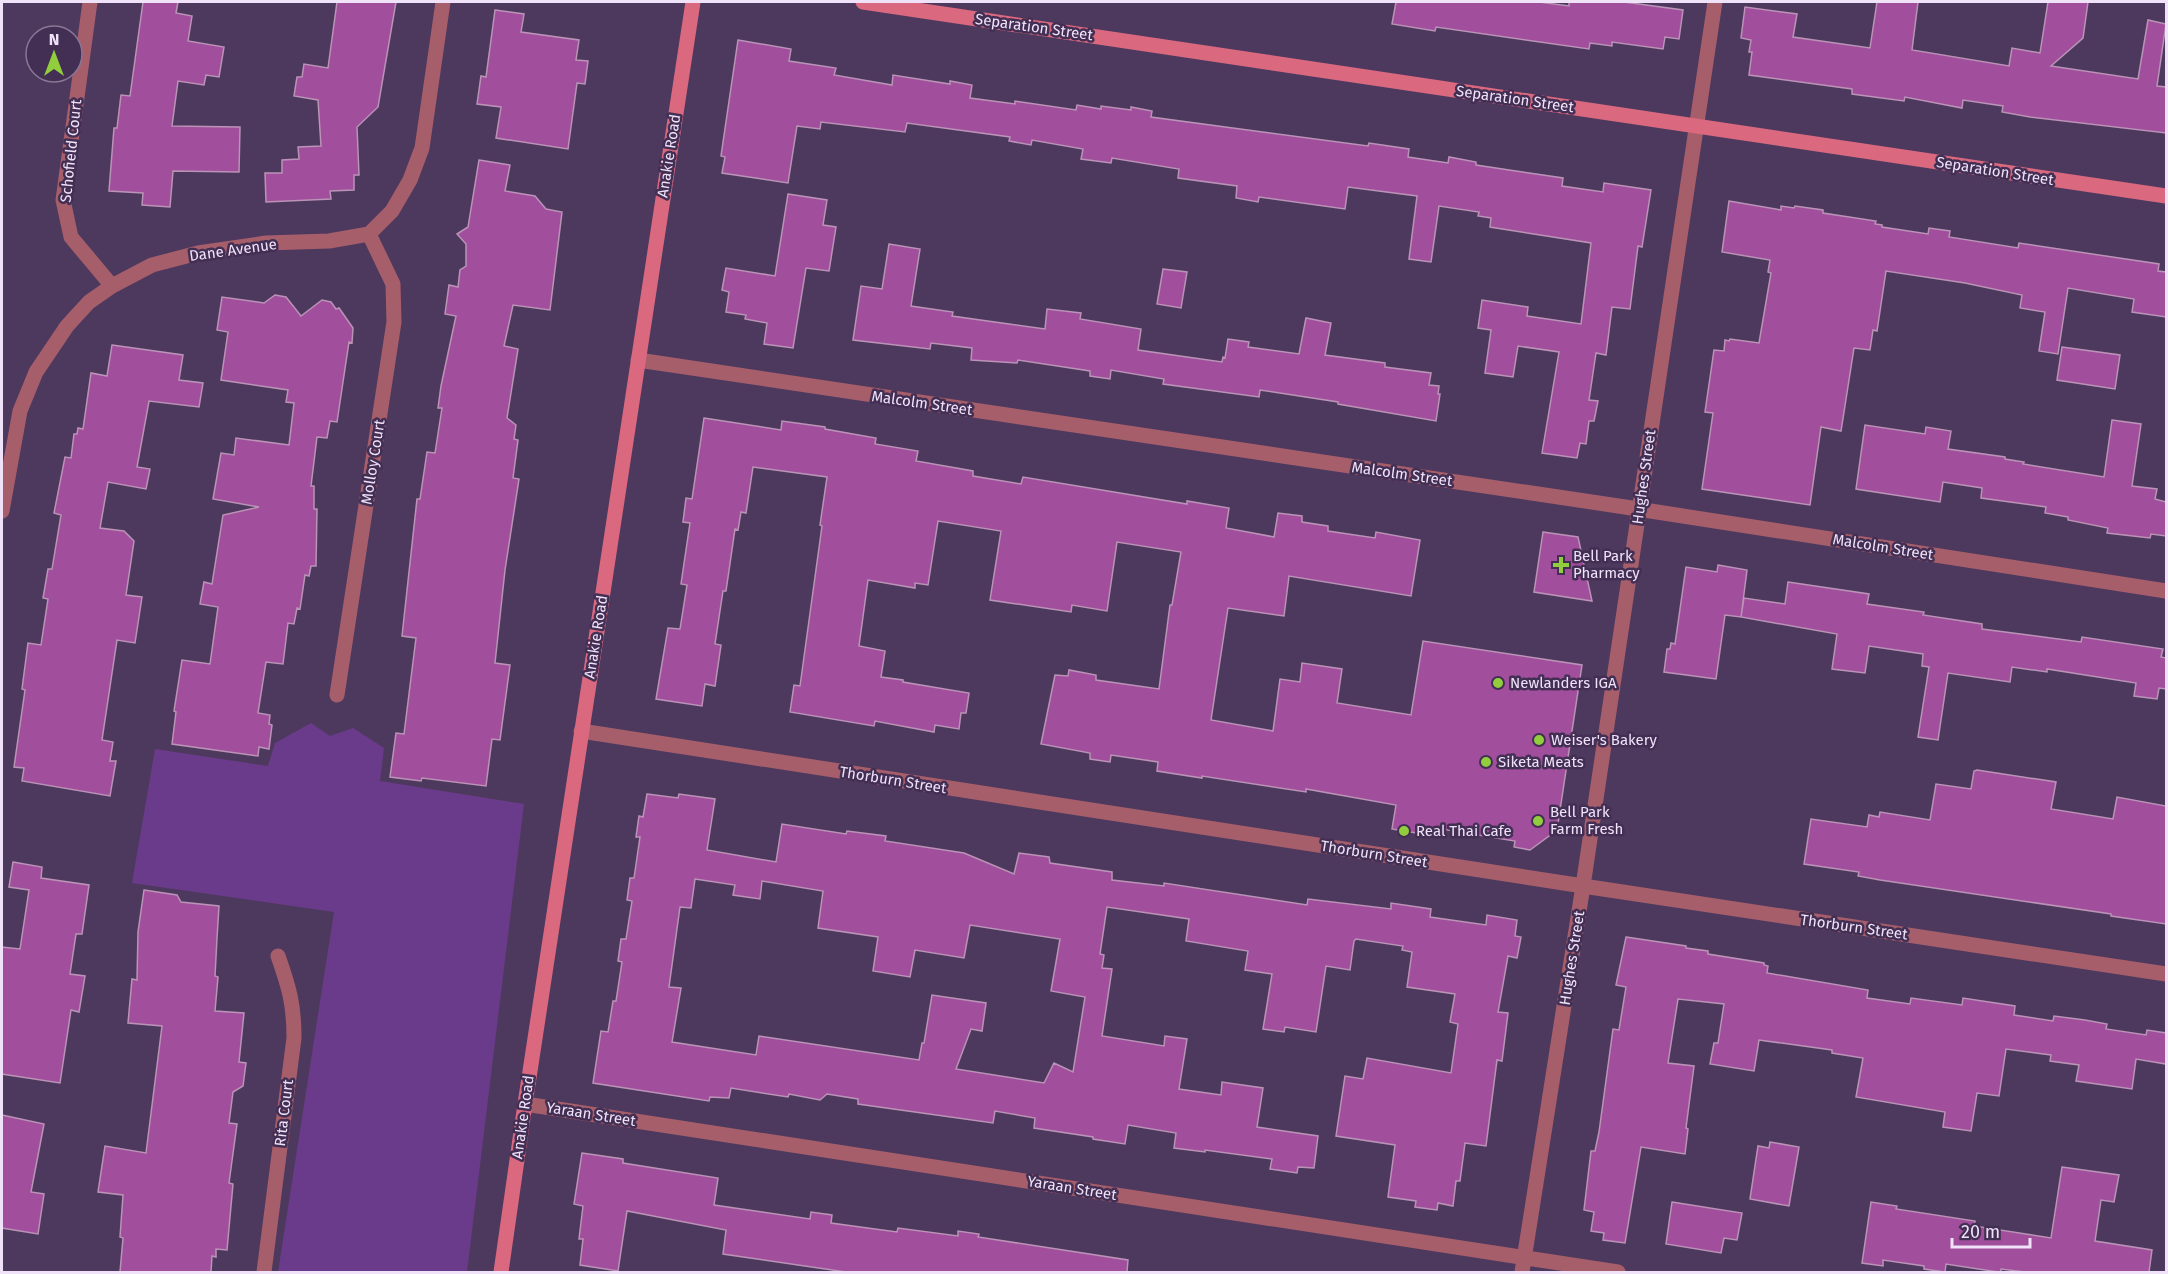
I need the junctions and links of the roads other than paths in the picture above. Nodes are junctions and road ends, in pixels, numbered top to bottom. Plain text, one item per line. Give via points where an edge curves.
1 (90, 2) edge
2 (443, 2) edge
3 (693, 2) edge
4 (863, 2) edge
5 (1715, 2) edge
6 (1696, 126) junction
7 (2166, 196) edge
8 (369, 234) junction
9 (112, 286) junction
10 (638, 360) junction
11 (1639, 509) junction
12 (2, 511) edge
13 (2166, 591) edge
14 (337, 695) dead end
15 (581, 731) junction
16 (1583, 886) junction
17 (278, 956) dead end
18 (2166, 974) edge
19 (525, 1104) junction
20 (1523, 1265) edge
21 (264, 1272) edge
22 (501, 1272) edge
23 (1618, 1272) edge

1 - 9 street, Schofield Court via 63,200 71,237
2 - 8 street via 422,148 392,211
3 - 10 main road, Anakie Road
4 - 6 main road, Separation Street
5 - 6 street, Hughes Street
6 - 7 main road, Separation Street
6 - 11 street, Hughes Street
8 - 9 street, Dane Avenue via 198,253 152,265
8 - 14 street, Molloy Court via 393,284 394,322
9 - 12 street, Dane Avenue via 89,302 67,326 36,372 20,411
10 - 11 street, Malcolm Street
10 - 15 main road, Anakie Road
11 - 13 street, Malcolm Street
11 - 16 street, Hughes Street
15 - 16 street, Thorburn Street
15 - 19 main road, Anakie Road
16 - 18 street, Thorburn Street
16 - 20 street, Hughes Street
17 - 21 street, Rita Court via 290,989 294,1038
19 - 20 street, Yaraan Street
19 - 22 main road, Anakie Road
20 - 23 street, Yaraan Street

